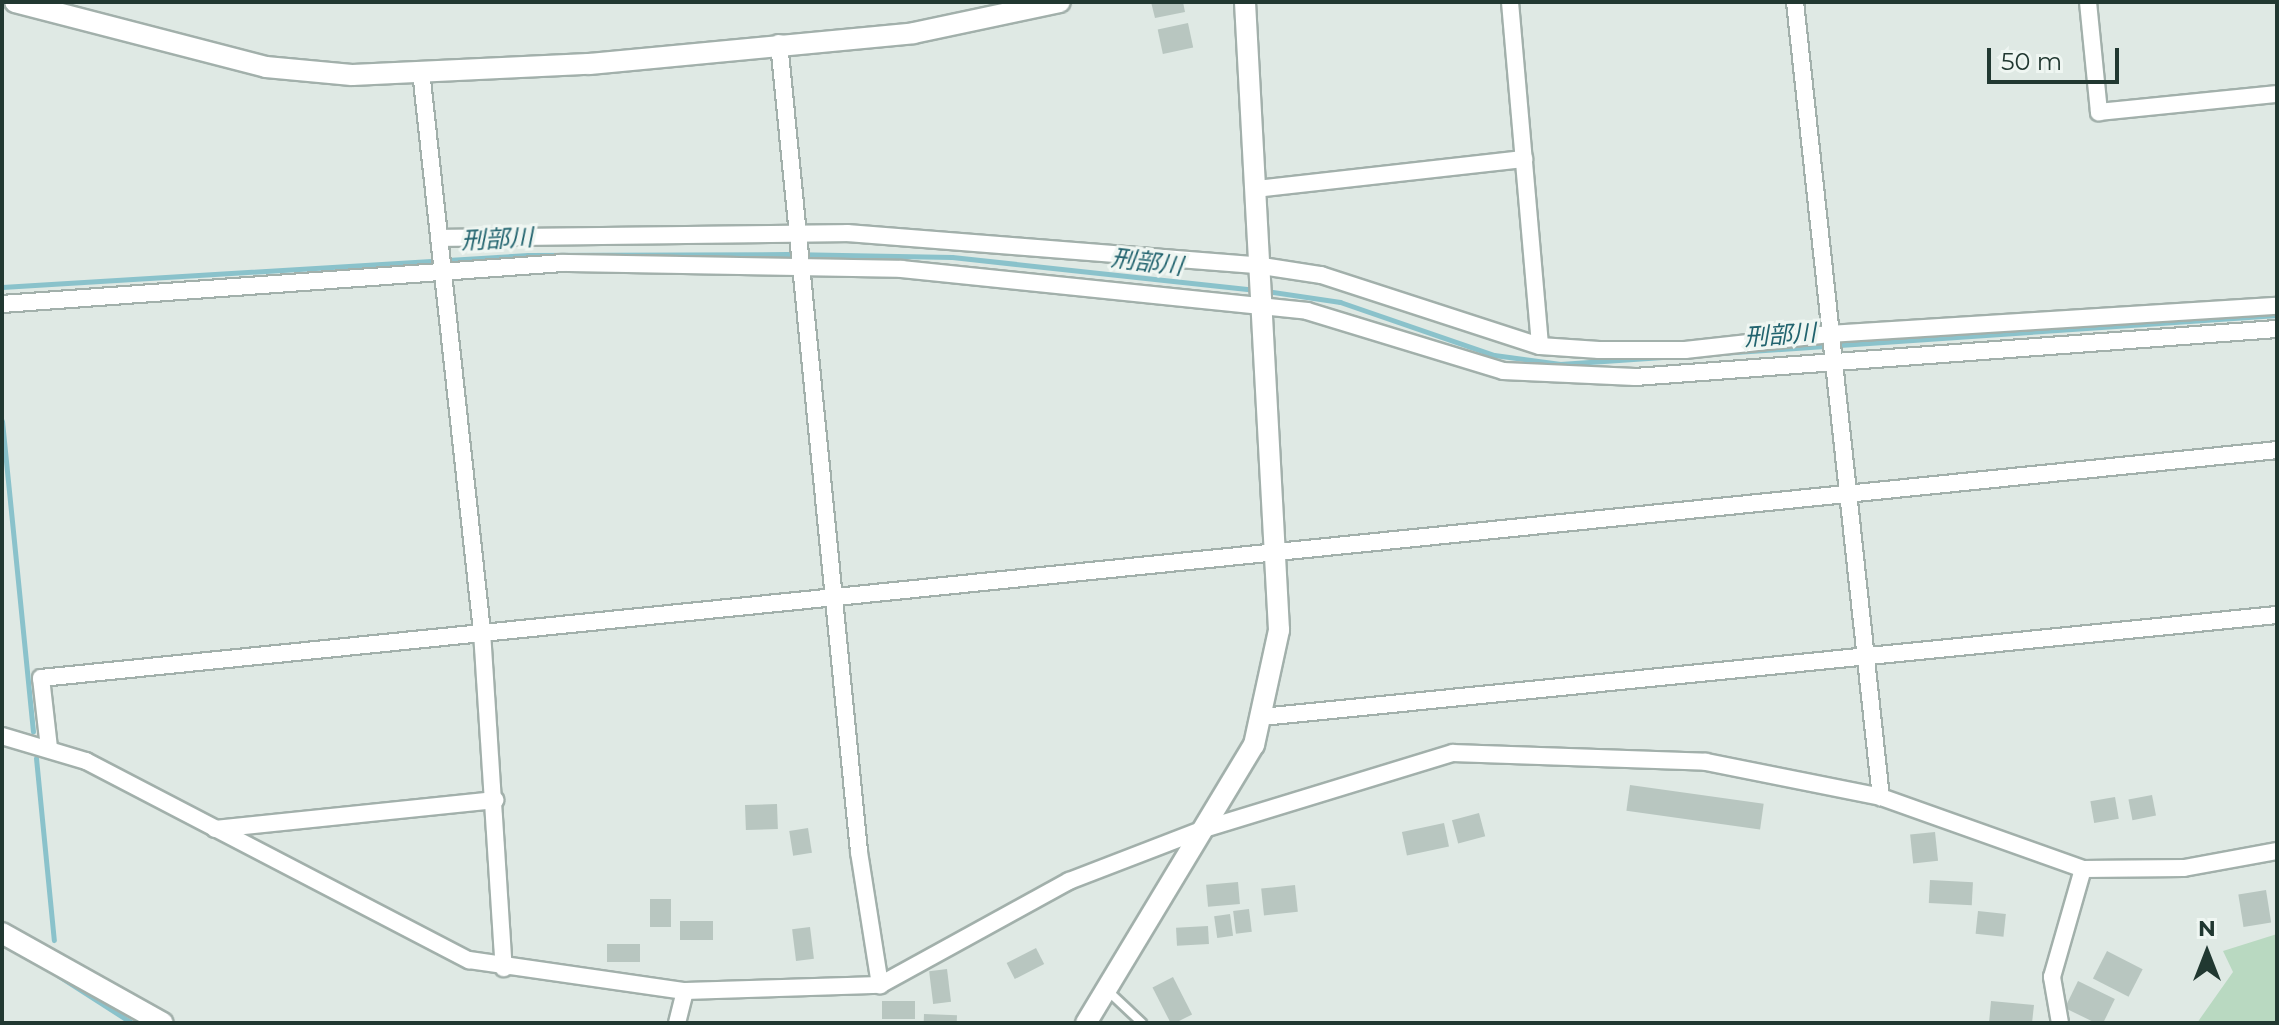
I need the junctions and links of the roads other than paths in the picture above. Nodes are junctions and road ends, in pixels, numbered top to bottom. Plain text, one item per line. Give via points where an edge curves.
1 (15, 2) edge
2 (1060, 2) edge
3 (1245, 2) edge
4 (1510, 2) edge
5 (1795, 2) edge
6 (2088, 2) edge
7 (79, 10) edge
8 (779, 43) junction
9 (421, 71) junction
10 (2277, 94) edge
11 (1524, 159) junction
12 (1256, 189) junction
13 (800, 236) junction
14 (441, 238) junction
15 (802, 264) junction
16 (443, 268) junction
17 (1262, 268) junction
18 (1263, 303) junction
19 (2, 304) edge
20 (2277, 306) edge
21 (2277, 329) edge
22 (1540, 346) junction
23 (1830, 346) junction
24 (2277, 450) edge
25 (1850, 493) junction
26 (1274, 552) junction
27 (836, 595) junction
28 (2277, 615) edge
29 (482, 632) junction
30 (1865, 656) junction
31 (1262, 717) junction
32 (2, 736) edge
33 (49, 748) junction
34 (1881, 797) junction
35 (496, 800) junction
36 (215, 829) junction
37 (1204, 829) junction
38 (2277, 851) edge
39 (2083, 869) junction
40 (2, 933) edge
41 (504, 968) junction
42 (880, 985) junction
43 (1107, 990) junction
44 (685, 991) junction
45 (163, 1023) edge
46 (677, 1023) edge
47 (1086, 1023) edge
48 (1142, 1023) edge
49 (2060, 1023) edge

1 - 7 street
2 - 8 street via 914,33
3 - 12 street
4 - 11 street
5 - 23 street
6 - 10 street via 2099,112
7 - 9 street via 266,67
8 - 9 street via 589,64
8 - 13 street
9 - 14 street
11 - 12 street
11 - 22 street
12 - 17 street
13 - 14 street
13 - 15 street
13 - 17 street via 932,237
14 - 16 street
15 - 16 street
15 - 18 street via 1025,278
15 - 27 street
16 - 19 street
16 - 29 street
17 - 18 street
17 - 22 street via 1321,275
18 - 23 street via 1357,324 1503,371 1635,377
18 - 26 street
20 - 23 street
21 - 23 street
22 - 23 street
23 - 25 street
24 - 25 street
25 - 26 street
25 - 30 street
26 - 27 street
26 - 31 street via 1279,630
27 - 29 street
27 - 42 street via 859,852
28 - 30 street
29 - 33 street via 41,678
29 - 35 street
30 - 31 street
30 - 34 street
31 - 37 street via 1236,781
32 - 33 street
33 - 36 street
34 - 37 street via 1706,762 1453,753
34 - 39 street
35 - 36 street
35 - 41 street
36 - 41 street via 456,954
37 - 42 street via 1069,881
37 - 43 street
38 - 39 street via 2184,868
39 - 49 street via 2052,977
40 - 45 street
41 - 44 street
42 - 44 street
43 - 47 street
43 - 48 lane
44 - 46 street

